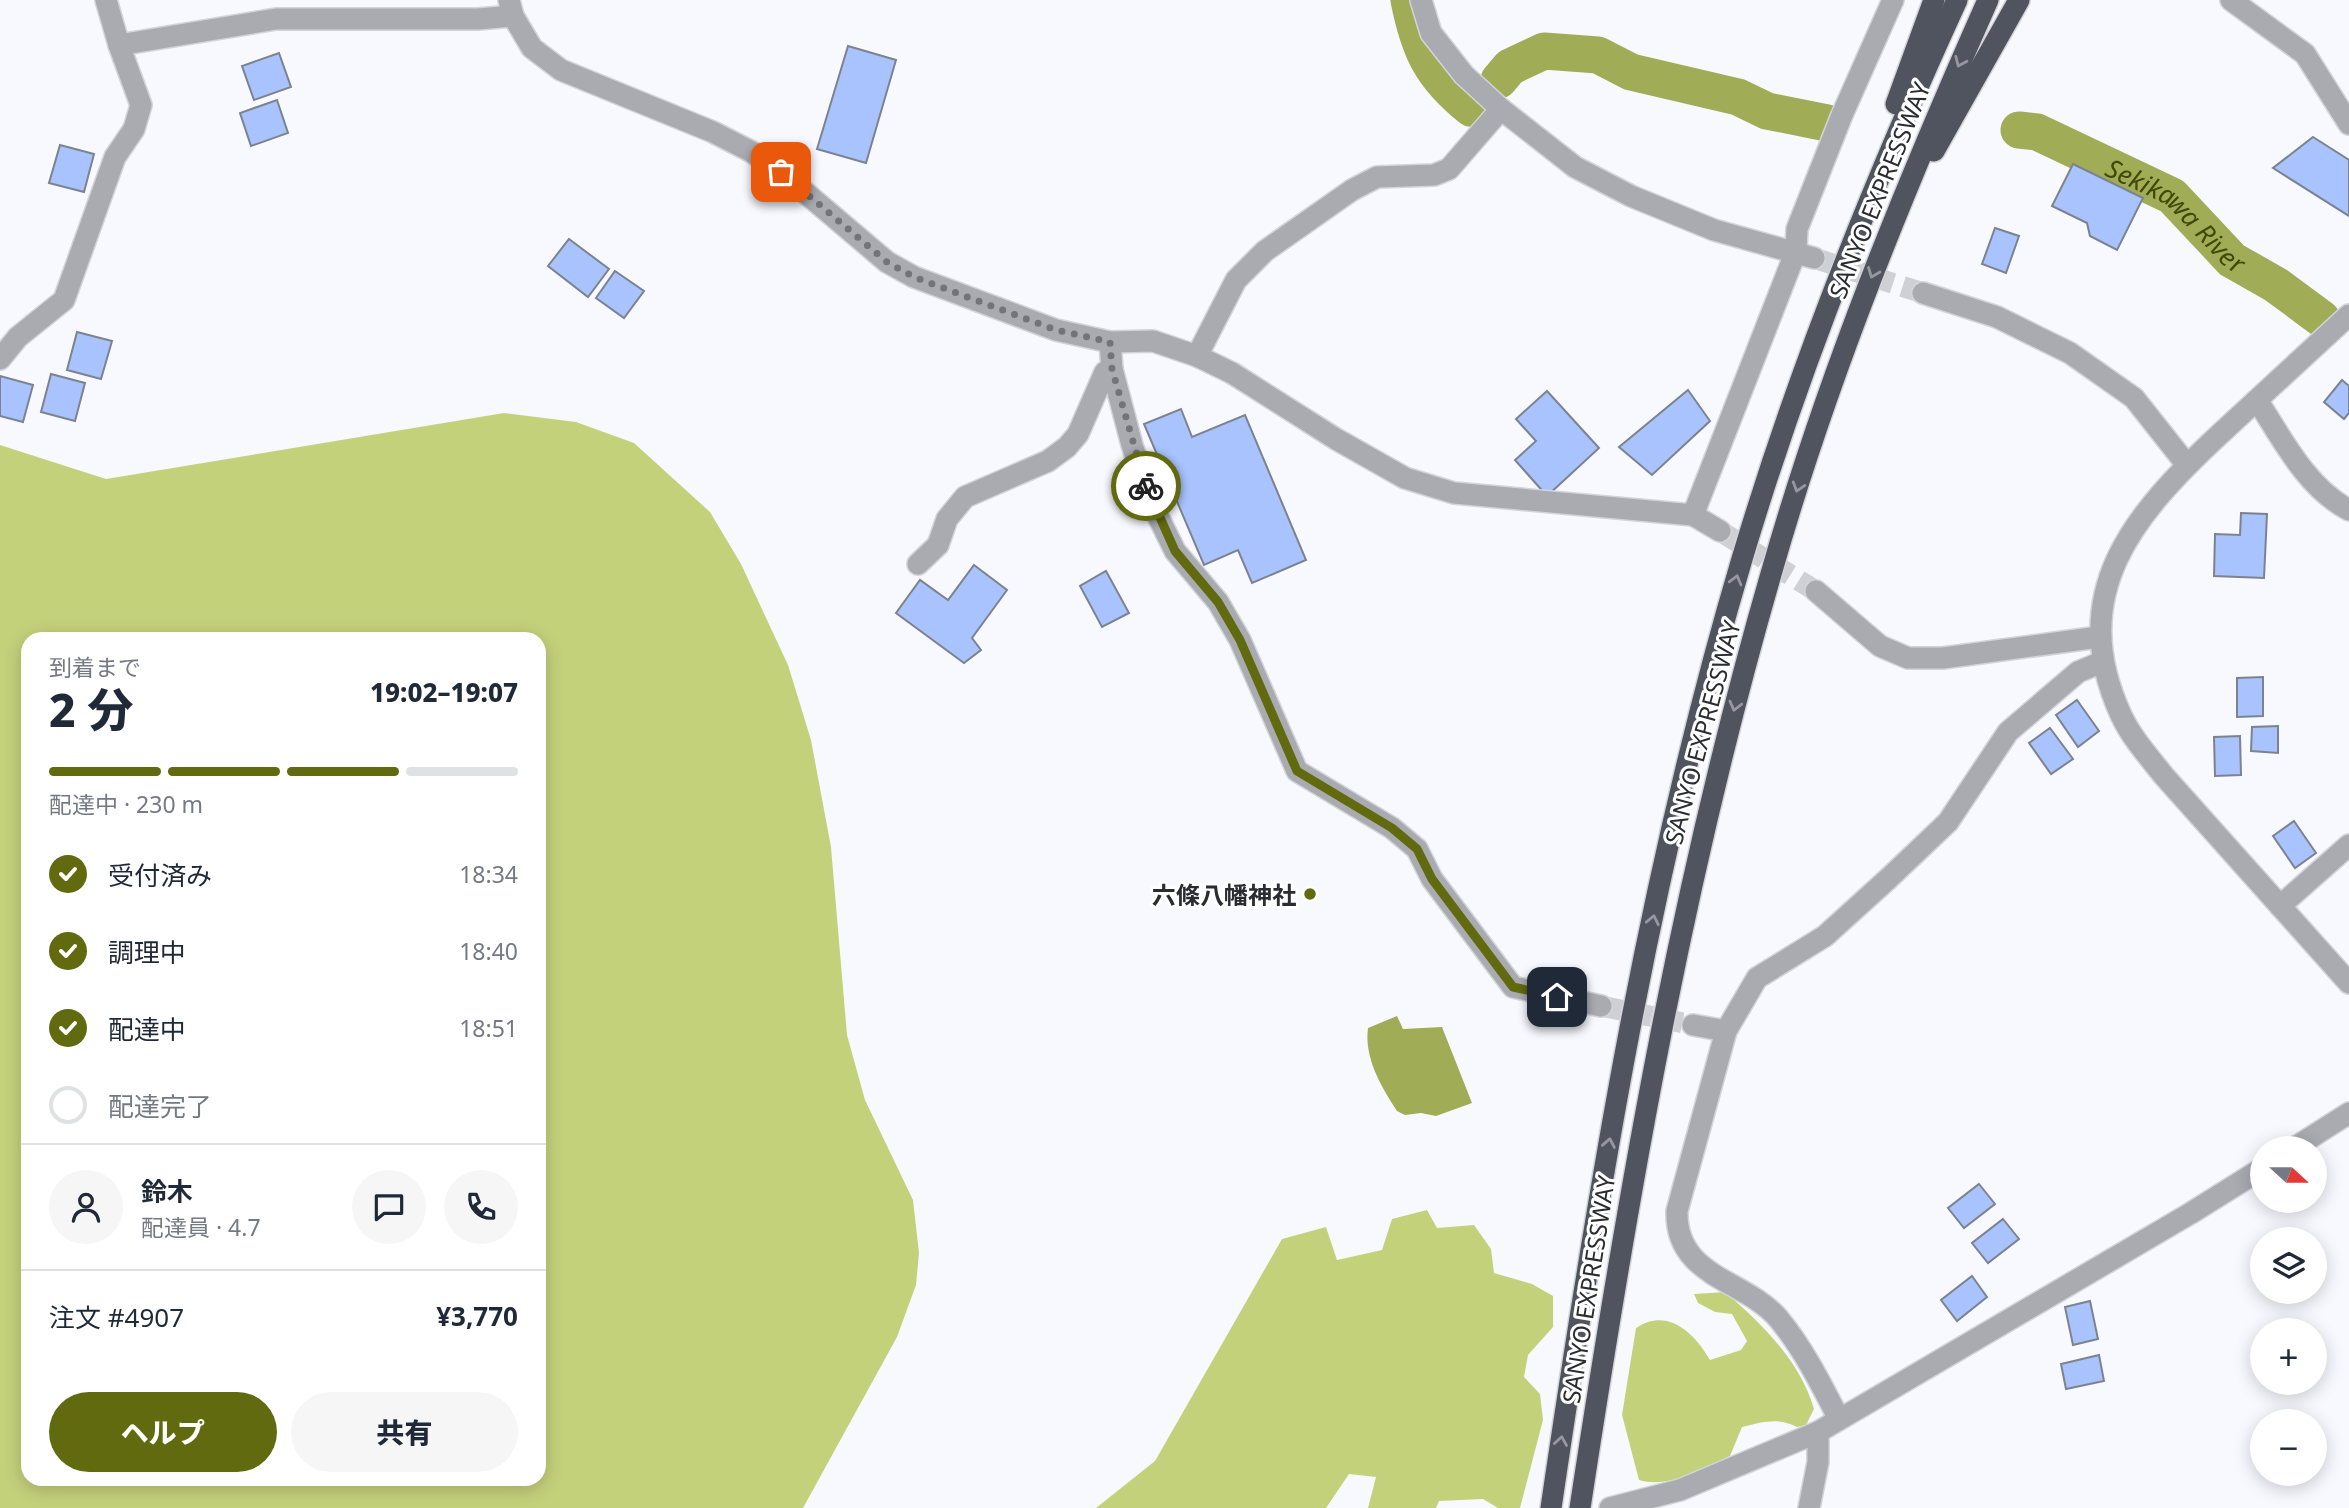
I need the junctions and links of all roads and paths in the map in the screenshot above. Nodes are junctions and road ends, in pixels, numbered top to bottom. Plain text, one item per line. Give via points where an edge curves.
1 (106, 0) edge
2 (1421, 0) edge
3 (1893, 0) edge
4 (1934, 0) edge
5 (1957, 0) edge
6 (1988, 0) edge
7 (2019, 0) edge
8 (2231, 0) edge
9 (511, 8) edge
10 (119, 46) junction
11 (1501, 109) junction
12 (2349, 124) edge
13 (1887, 236) junction
14 (1805, 254) junction
15 (1923, 293) tunnel mouth
16 (2349, 315) edge
17 (1819, 331) junction
18 (1110, 342) junction
19 (1198, 356) junction
20 (0, 359) edge
21 (1112, 369) junction
22 (2257, 400) junction
23 (2187, 465) junction
24 (2349, 510) edge
25 (1693, 515) junction
26 (1720, 531) tunnel mouth
27 (918, 564) dead end
28 (1816, 591) tunnel mouth
29 (2099, 637) junction
30 (2102, 662) junction
31 (2349, 845) edge
32 (2280, 906) junction
33 (2349, 983) edge
34 (1601, 1006) tunnel mouth
35 (1693, 1025) tunnel mouth
36 (1726, 1031) junction
37 (2349, 1113) edge
38 (2313, 1136) edge
39 (2250, 1176) edge
40 (1839, 1419) junction
41 (1818, 1433) junction
42 (1551, 1508) edge
43 (1580, 1508) edge
44 (1610, 1508) edge
45 (1809, 1508) edge

1 - 10 street
2 - 11 street via 1432,33 1464,75
3 - 14 street via 1797,229
4 - 17 highway
5 - 17 highway, SANYO EXPRESSWAY via 1909,103
6 -> 13 highway, SANYO EXPRESSWAY
7 - 13 highway
8 - 12 street via 2305,54
9 - 10 street via 478,19 276,19
9 - 18 street via 532,48 561,70 752,152 887,262 914,277 1056,330
10 - 20 street via 141,106 134,129 115,157 64,300 18,337
11 - 14 street via 1575,167 1631,196 1714,230
11 - 19 street via 1449,169 1434,175 1377,177 1265,251 1236,280
13 -> 43 highway, SANYO EXPRESSWAY via 1775,559 1698,850 1651,1075
14 - 25 street
15 - 23 street via 1997,317 2070,353 2134,398
16 - 22 street
42 -> 17 highway, SANYO EXPRESSWAY via 1622,1067 1669,846 1742,558
18 - 19 street via 1153,341
18 - 21 street
19 - 25 street via 1405,478 1454,493
21 - 27 street via 1105,372 1078,434 1067,447 1048,461 965,497 947,519 939,545
21 - 34 street via 1150,500 1175,551 1218,602 1240,640 1297,771 1392,828 1417,849 1432,879 1513,987
22 - 23 street
22 - 24 street via 2305,474 2328,499
23 - 29 street via 2126,537 2109,572
25 - 26 street
28 - 29 street via 1880,646 1908,658 1943,658
29 - 30 street
30 - 32 street via 2121,716 2137,741
30 - 36 street via 2078,672 2008,732 1948,822 1825,936 1757,978
31 - 32 street
32 - 33 street
35 - 36 street
36 - 40 street via 1677,1211 1676,1230 1684,1249 1776,1316 1814,1370
37 - 38 street
39 - 40 street
40 - 41 street
41 - 44 street via 1680,1490
41 - 45 street

